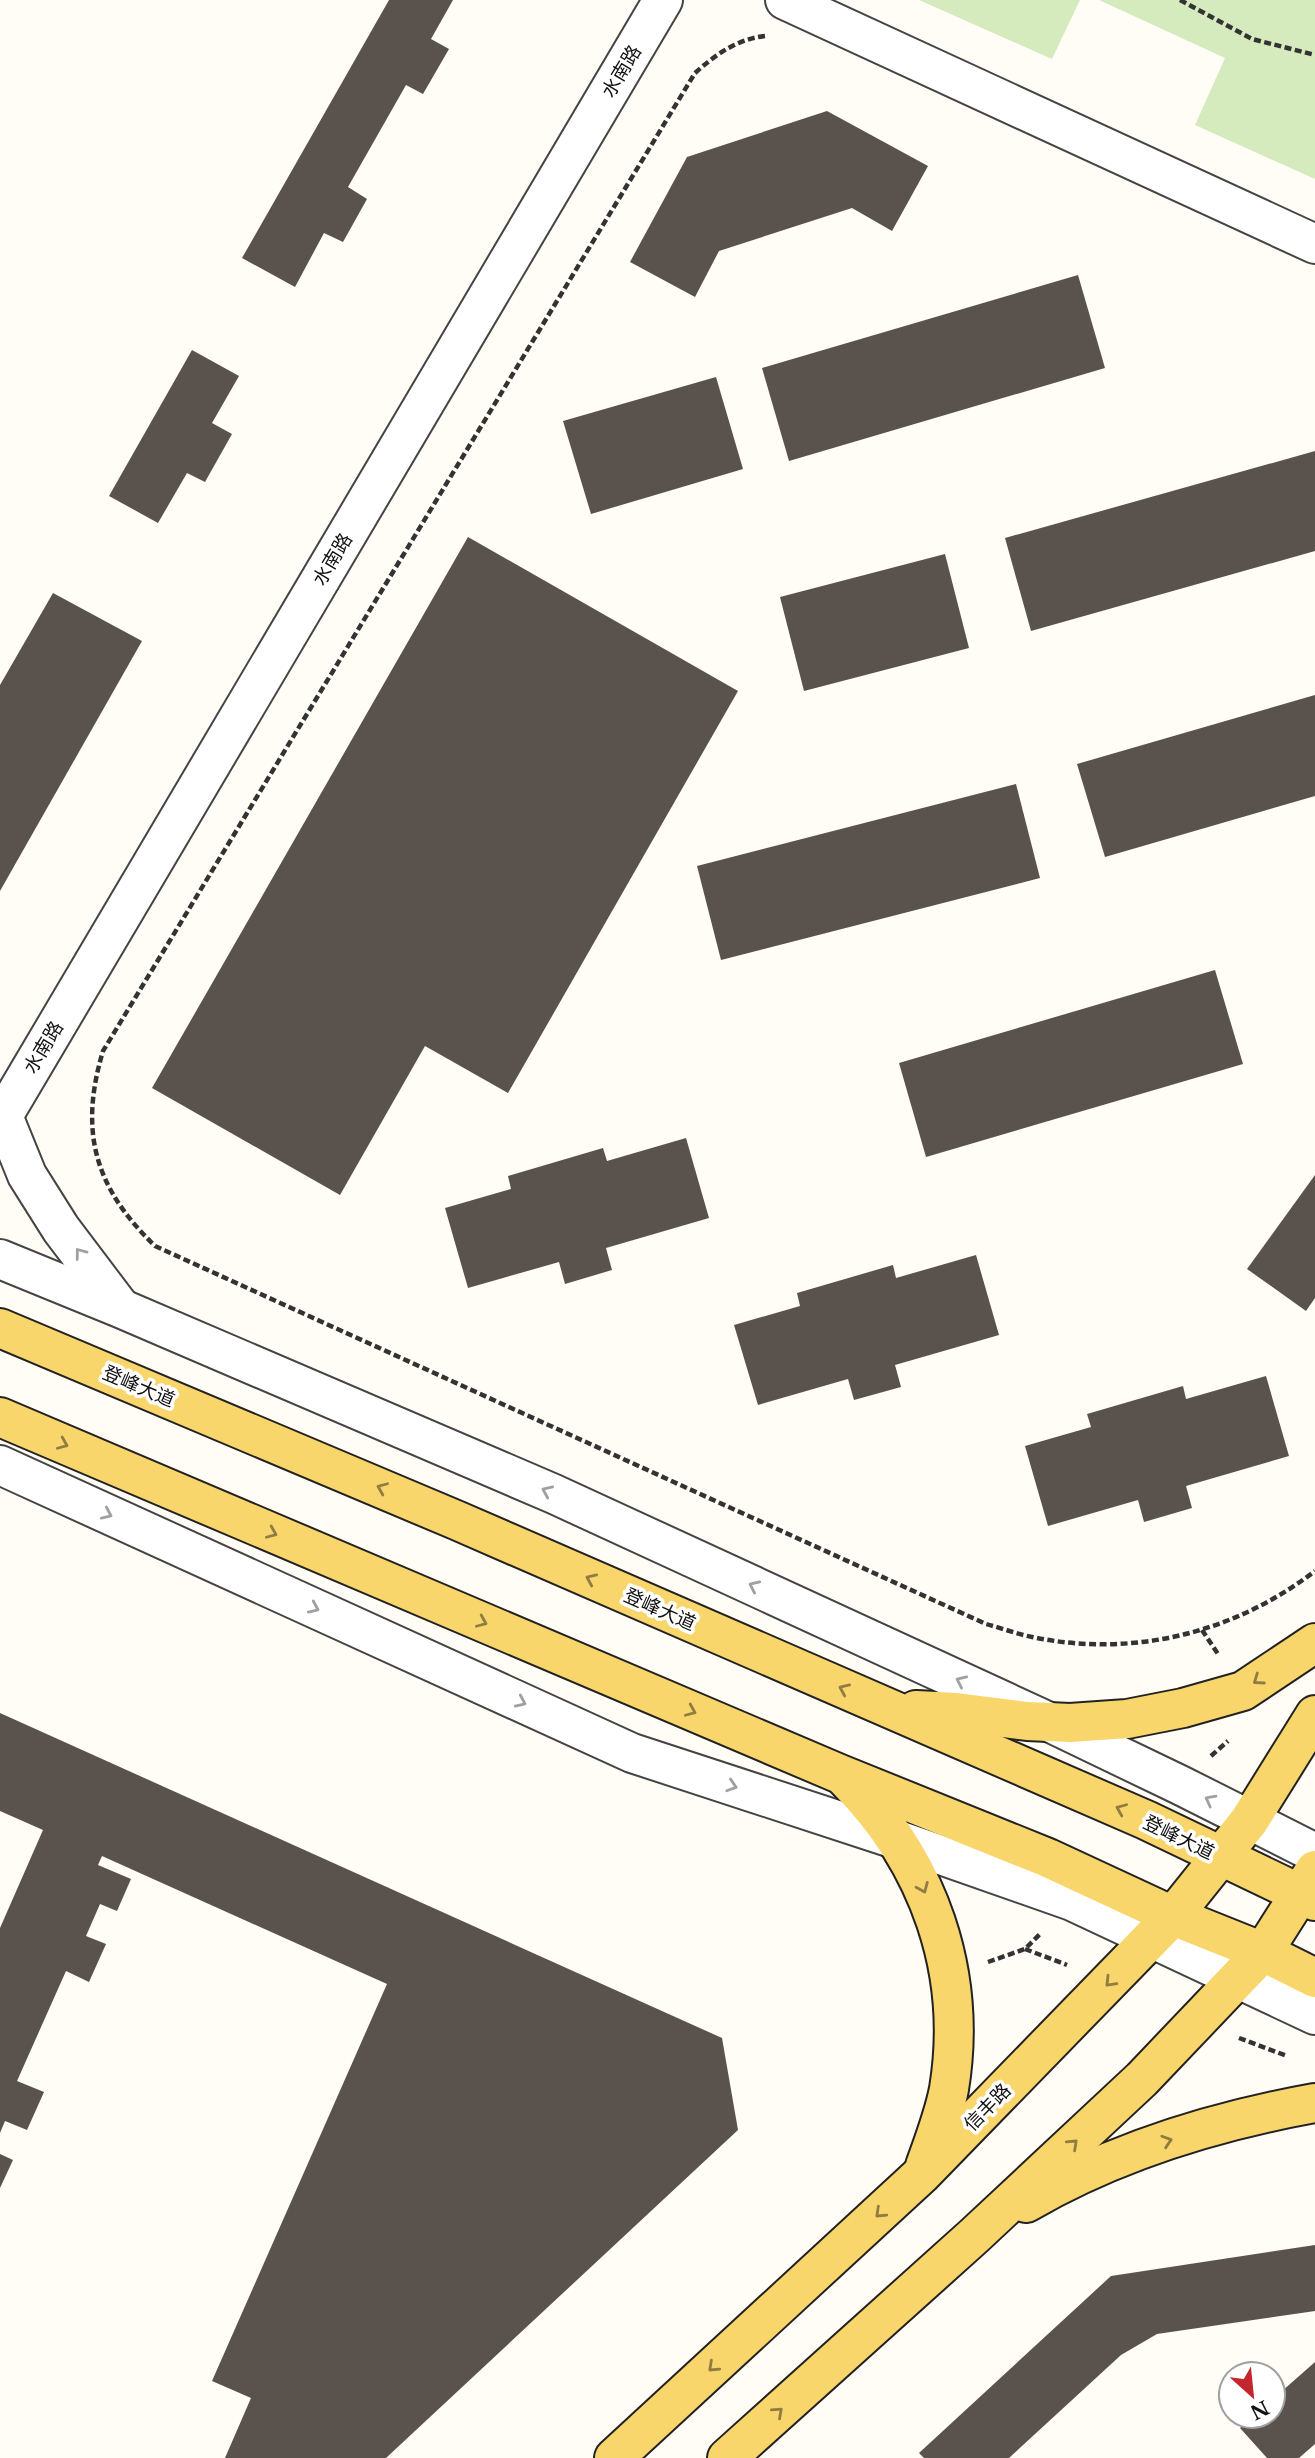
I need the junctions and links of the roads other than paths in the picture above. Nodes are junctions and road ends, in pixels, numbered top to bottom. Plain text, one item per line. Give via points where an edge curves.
1 (663, 0) edge
2 (785, 0) edge
3 (1315, 244) edge
4 (1, 1117) edge
5 (0, 1259) edge
6 (120, 1308) junction
7 (0, 1328) edge
8 (0, 1417) edge
9 (0, 1465) edge
10 (1315, 1643) edge
11 (888, 1709) junction
12 (1315, 1716) edge
13 (1049, 1722) junction
14 (840, 1774) junction
15 (1249, 1821) junction
16 (898, 1840) junction
17 (1315, 1853) edge
18 (1222, 1858) junction
19 (1310, 1888) edge
20 (1161, 1928) junction
21 (1263, 1952) junction
22 (1315, 1978) edge
23 (1238, 1980) junction
24 (1315, 2015) edge
25 (1315, 2104) edge
26 (922, 2174) junction
27 (974, 2236) junction
28 (614, 2458) edge
29 (727, 2458) edge

1 - 4 street, 水南路
2 - 3 street
6 -> 4 street via 27,1175
5 - 6 street
13 -> 6 street via 554,1494
11 -> 7 main road, 登峰大道
8 -> 14 main road
9 -> 16 street via 632,1753
10 -> 13 main road via 1238,1692 1127,1719
11 - 13 main road
18 -> 11 main road, 登峰大道 via 1146,1820
12 - 15 main road, 信丰路
15 -> 13 street
14 - 16 main road
14 - 20 main road via 1048,1858
15 - 17 street
15 - 18 main road, 信丰路
16 - 20 street
16 -> 26 main road via 934,1915 953,2000 949,2090
18 - 19 main road, 登峰大道
18 - 20 main road, 信丰路
19 - 21 main road
20 - 21 main road
20 - 23 street
20 -> 26 main road, 信丰路
21 - 22 main road
21 - 23 main road
23 - 24 street
27 -> 23 main road via 1142,2079
27 -> 25 main road via 1030,2201 1150,2147 1213,2126
26 -> 28 main road, 信丰路
29 -> 27 main road

